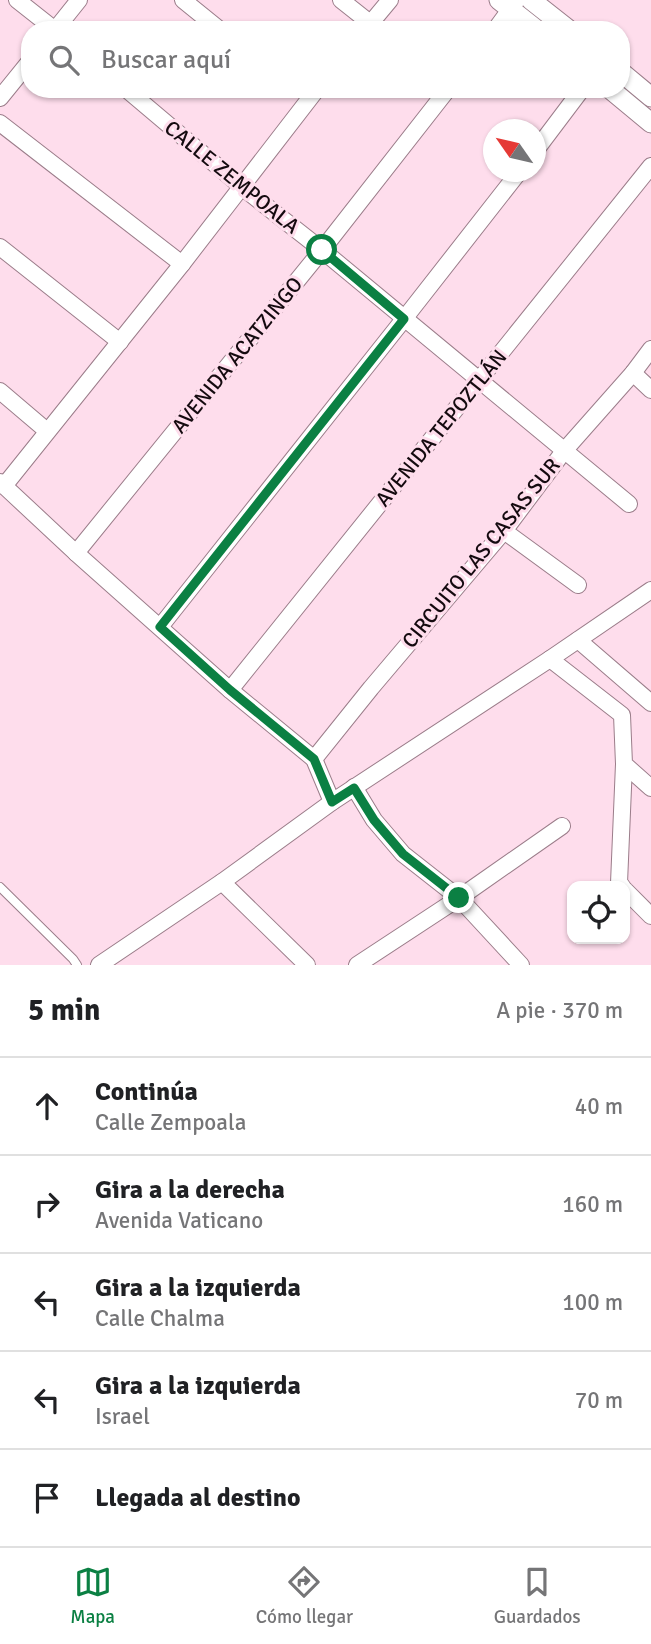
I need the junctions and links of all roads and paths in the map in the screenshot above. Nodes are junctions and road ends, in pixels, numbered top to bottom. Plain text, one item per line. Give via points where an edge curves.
1 (17, 0) edge
2 (79, 0) edge
3 (183, 0) edge
4 (341, 0) edge
5 (390, 0) edge
6 (531, 0) edge
7 (509, 3) edge
8 (44, 21) edge
9 (62, 21) edge
10 (209, 21) edge
11 (361, 21) edge
12 (372, 21) edge
13 (500, 21) edge
14 (528, 21) edge
15 (558, 21) edge
16 (21, 72) edge
17 (630, 80) edge
18 (0, 97) edge
19 (651, 97) edge
20 (137, 98) edge
21 (310, 98) edge
22 (441, 98) edge
23 (575, 98) edge
24 (621, 98) edge
25 (0, 123) edge
26 (651, 123) edge
27 (546, 137) edge
28 (651, 166) edge
29 (511, 182) edge
30 (242, 187) junction
31 (0, 247) edge
32 (322, 250) junction
33 (182, 264) junction
34 (404, 319) junction
35 (120, 342) junction
36 (651, 349) edge
37 (633, 373) junction
38 (480, 380) junction
39 (651, 390) edge
40 (0, 391) edge
41 (47, 431) junction
42 (564, 451) junction
43 (2, 484) edge
44 (629, 504) dead end
45 (504, 531) junction
46 (76, 553) junction
47 (578, 585) dead end
48 (651, 590) edge
49 (160, 627) junction
50 (578, 640) junction
51 (550, 659) junction
52 (230, 690) junction
53 (651, 703) edge
54 (314, 759) junction
55 (624, 764) junction
56 (354, 788) junction
57 (651, 788) edge
58 (332, 802) junction
59 (562, 826) dead end
60 (619, 881) edge
61 (222, 882) junction
62 (0, 887) edge
63 (630, 895) edge
64 (459, 898) junction
65 (651, 916) edge
66 (77, 965) edge
67 (101, 965) edge
68 (307, 965) edge
69 (357, 965) edge
70 (520, 965) edge

1 - 8 street
2 - 9 street
3 - 10 street
4 - 11 street
5 - 12 street
6 - 15 street
7 - 13 street
7 - 14 street
16 - 18 street
17 - 19 street
20 - 30 street, CALLE ZEMPOALA
21 - 30 street
22 - 32 street, AVENIDA ACATZINGO
23 - 27 street
24 - 26 street
25 - 33 street
28 - 38 street, AVENIDA TEPOZTLÁN
29 - 34 street
30 - 32 street, CALLE ZEMPOALA
30 - 33 street
31 - 35 street
32 - 34 street, CALLE ZEMPOALA
32 - 46 street, AVENIDA ACATZINGO
33 - 35 street
34 - 38 street, CALLE ZEMPOALA
34 - 49 street
35 - 41 street
36 - 37 street, CIRCUITO LAS CASAS SUR
37 - 39 street
37 - 42 street, CIRCUITO LAS CASAS SUR
38 - 42 street, CALLE ZEMPOALA
38 - 52 street, AVENIDA TEPOZTLÁN
40 - 41 street
41 - 43 street
42 - 44 street, CALLE ZEMPOALA
42 - 45 street, CIRCUITO LAS CASAS SUR
43 - 46 street
45 - 47 street
45 - 54 street, CIRCUITO LAS CASAS SUR
46 - 49 street
48 - 50 street
49 - 52 street
50 - 51 street
50 - 53 street
51 - 55 street via 622,715
51 - 56 street
52 - 54 street
54 - 58 street
55 - 57 street
55 - 60 street
56 - 58 street
56 - 64 street via 403,854
58 - 61 street
59 - 64 street
61 - 67 street
61 - 68 street
62 - 66 lane
63 - 65 street
64 - 69 street
64 - 70 street

